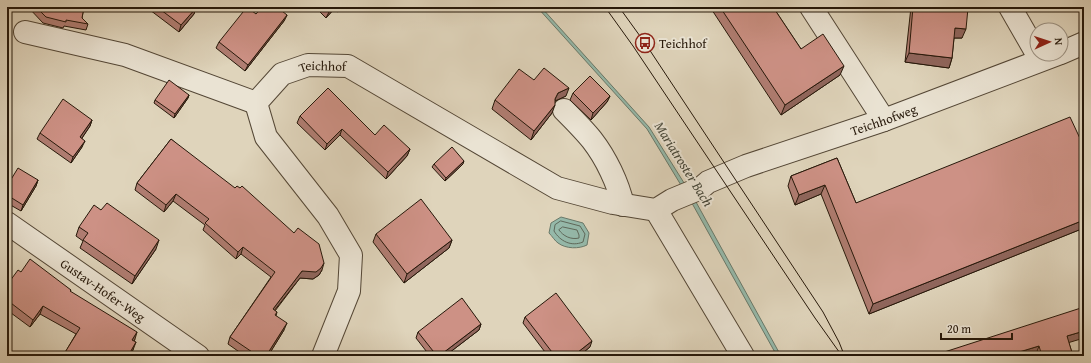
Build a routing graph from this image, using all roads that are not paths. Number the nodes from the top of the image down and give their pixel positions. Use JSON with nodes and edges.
{"nodes":[{"id":1,"x":811,"y":7,"type":"edge"},
{"id":2,"x":1010,"y":7,"type":"edge"},
{"id":3,"x":25,"y":32,"type":"dead end"},
{"id":4,"x":1029,"y":32,"type":"edge"},
{"id":5,"x":1084,"y":43,"type":"edge"},
{"id":6,"x":1069,"y":48,"type":"edge"},
{"id":7,"x":1029,"y":62,"type":"edge"},
{"id":8,"x":256,"y":103,"type":"junction"},
{"id":9,"x":564,"y":110,"type":"dead end"},
{"id":10,"x":884,"y":120,"type":"junction"},
{"id":11,"x":623,"y":205,"type":"junction"},
{"id":12,"x":664,"y":205,"type":"junction"},
{"id":13,"x":7,"y":223,"type":"edge"},
{"id":14,"x":198,"y":356,"type":"edge"},
{"id":15,"x":323,"y":356,"type":"edge"},
{"id":16,"x":743,"y":356,"type":"edge"}],
"edges":[{"from":1,"to":10,"type":"street"},
{"from":2,"to":4,"type":"street"},
{"from":3,"to":8,"type":"street"},
{"from":5,"to":6,"type":"street","name":"Teichhofweg"},
{"from":7,"to":10,"type":"street","name":"Teichhofweg"},
{"from":8,"to":11,"type":"street","name":"Teichhof"},
{"from":8,"to":15,"type":"street"},
{"from":9,"to":11,"type":"street"},
{"from":10,"to":12,"type":"street","name":"Teichhofweg"},
{"from":11,"to":12,"type":"street","name":"Teichhof"},
{"from":12,"to":16,"type":"street"},
{"from":13,"to":14,"type":"street","name":"Gustav-Hofer-Weg"}]}
